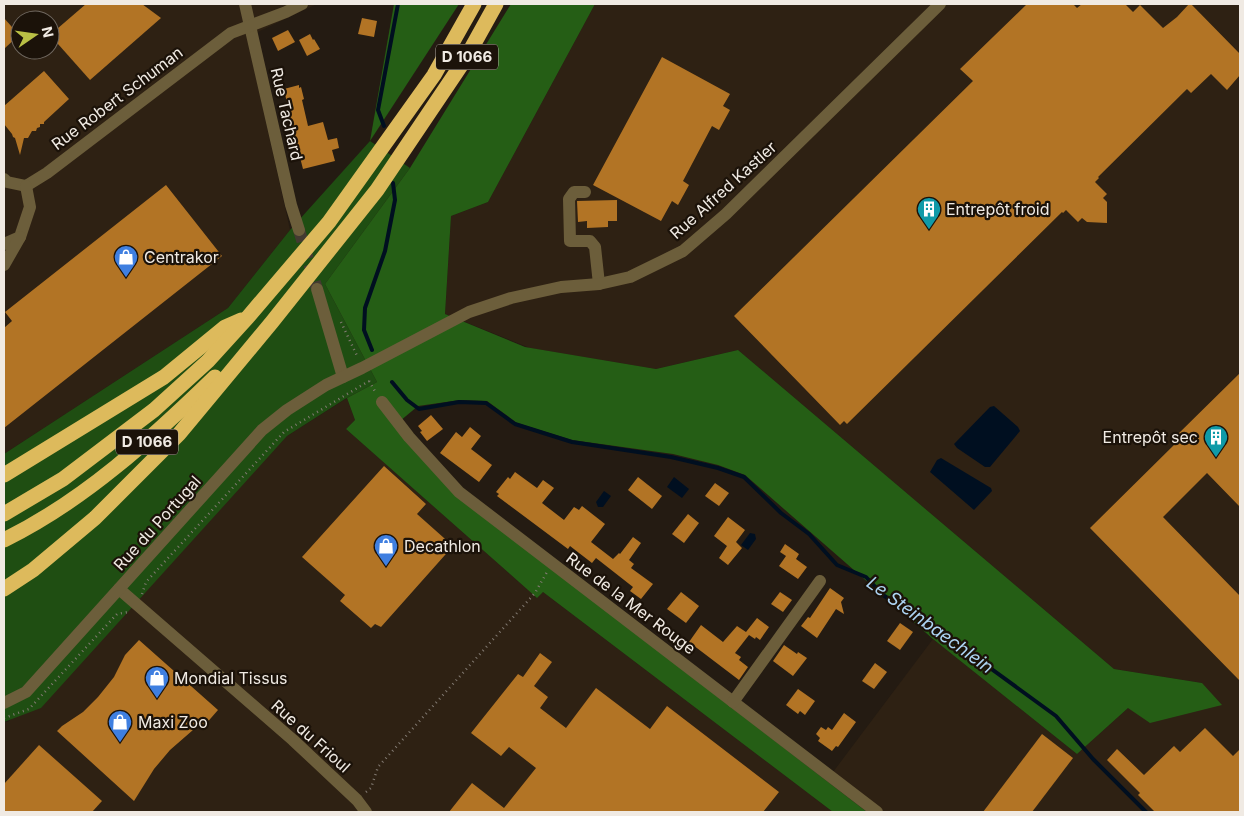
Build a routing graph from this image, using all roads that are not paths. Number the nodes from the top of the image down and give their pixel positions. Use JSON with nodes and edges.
{"nodes":[{"id":1,"x":245,"y":4,"type":"edge"},
{"id":2,"x":302,"y":4,"type":"edge"},
{"id":3,"x":474,"y":4,"type":"edge"},
{"id":4,"x":496,"y":4,"type":"edge"},
{"id":5,"x":940,"y":4,"type":"edge"},
{"id":6,"x":250,"y":25,"type":"junction"},
{"id":7,"x":4,"y":179,"type":"edge"},
{"id":8,"x":26,"y":186,"type":"junction"},
{"id":9,"x":585,"y":192,"type":"dead end"},
{"id":10,"x":299,"y":230,"type":"tunnel mouth"},
{"id":11,"x":20,"y":238,"type":"junction"},
{"id":12,"x":4,"y":244,"type":"edge"},
{"id":13,"x":4,"y":265,"type":"edge"},
{"id":14,"x":599,"y":284,"type":"junction"},
{"id":15,"x":317,"y":289,"type":"tunnel mouth"},
{"id":16,"x":248,"y":317,"type":"junction"},
{"id":17,"x":272,"y":322,"type":"junction"},
{"id":18,"x":344,"y":377,"type":"junction"},
{"id":19,"x":382,"y":402,"type":"dead end"},
{"id":20,"x":4,"y":475,"type":"edge"},
{"id":21,"x":4,"y":514,"type":"edge"},
{"id":22,"x":4,"y":540,"type":"edge"},
{"id":23,"x":820,"y":581,"type":"dead end"},
{"id":24,"x":4,"y":589,"type":"edge"},
{"id":25,"x":119,"y":589,"type":"junction"},
{"id":26,"x":733,"y":702,"type":"junction"},
{"id":27,"x":4,"y":703,"type":"edge"},
{"id":28,"x":366,"y":812,"type":"edge"},
{"id":29,"x":877,"y":812,"type":"edge"}],
"edges":[{"from":1,"to":6,"type":"street","name":"Rue Tachard"},
{"from":2,"to":6,"type":"street","name":"Rue Robert Schuman"},
{"from":3,"to":16,"type":"highway","number":"D 1066"},
{"from":4,"to":17,"type":"highway","number":"D 1066"},
{"from":5,"to":14,"type":"street","name":"Rue Alfred Kastler"},
{"from":6,"to":8,"type":"street","name":"Rue Robert Schuman"},
{"from":6,"to":10,"type":"street","name":"Rue Tachard"},
{"from":7,"to":8,"type":"street"},
{"from":8,"to":11,"type":"street"},
{"from":9,"to":14,"type":"street"},
{"from":11,"to":12,"type":"street"},
{"from":11,"to":13,"type":"street"},
{"from":14,"to":18,"type":"street","name":"Rue Alfred Kastler"},
{"from":15,"to":18,"type":"street"},
{"from":16,"to":20,"type":"highway"},
{"from":16,"to":21,"type":"highway","number":"D 1066"},
{"from":17,"to":22,"type":"highway","number":"D 1066"},
{"from":17,"to":24,"type":"highway"},
{"from":18,"to":25,"type":"street","name":"Rue du Portugal"},
{"from":19,"to":26,"type":"street","name":"Rue de la Mer Rouge"},
{"from":23,"to":26,"type":"street"},
{"from":25,"to":27,"type":"street","name":"Rue du Portugal"},
{"from":25,"to":28,"type":"street","name":"Rue du Frioul"},
{"from":26,"to":29,"type":"street","name":"Rue de la Mer Rouge"}]}
